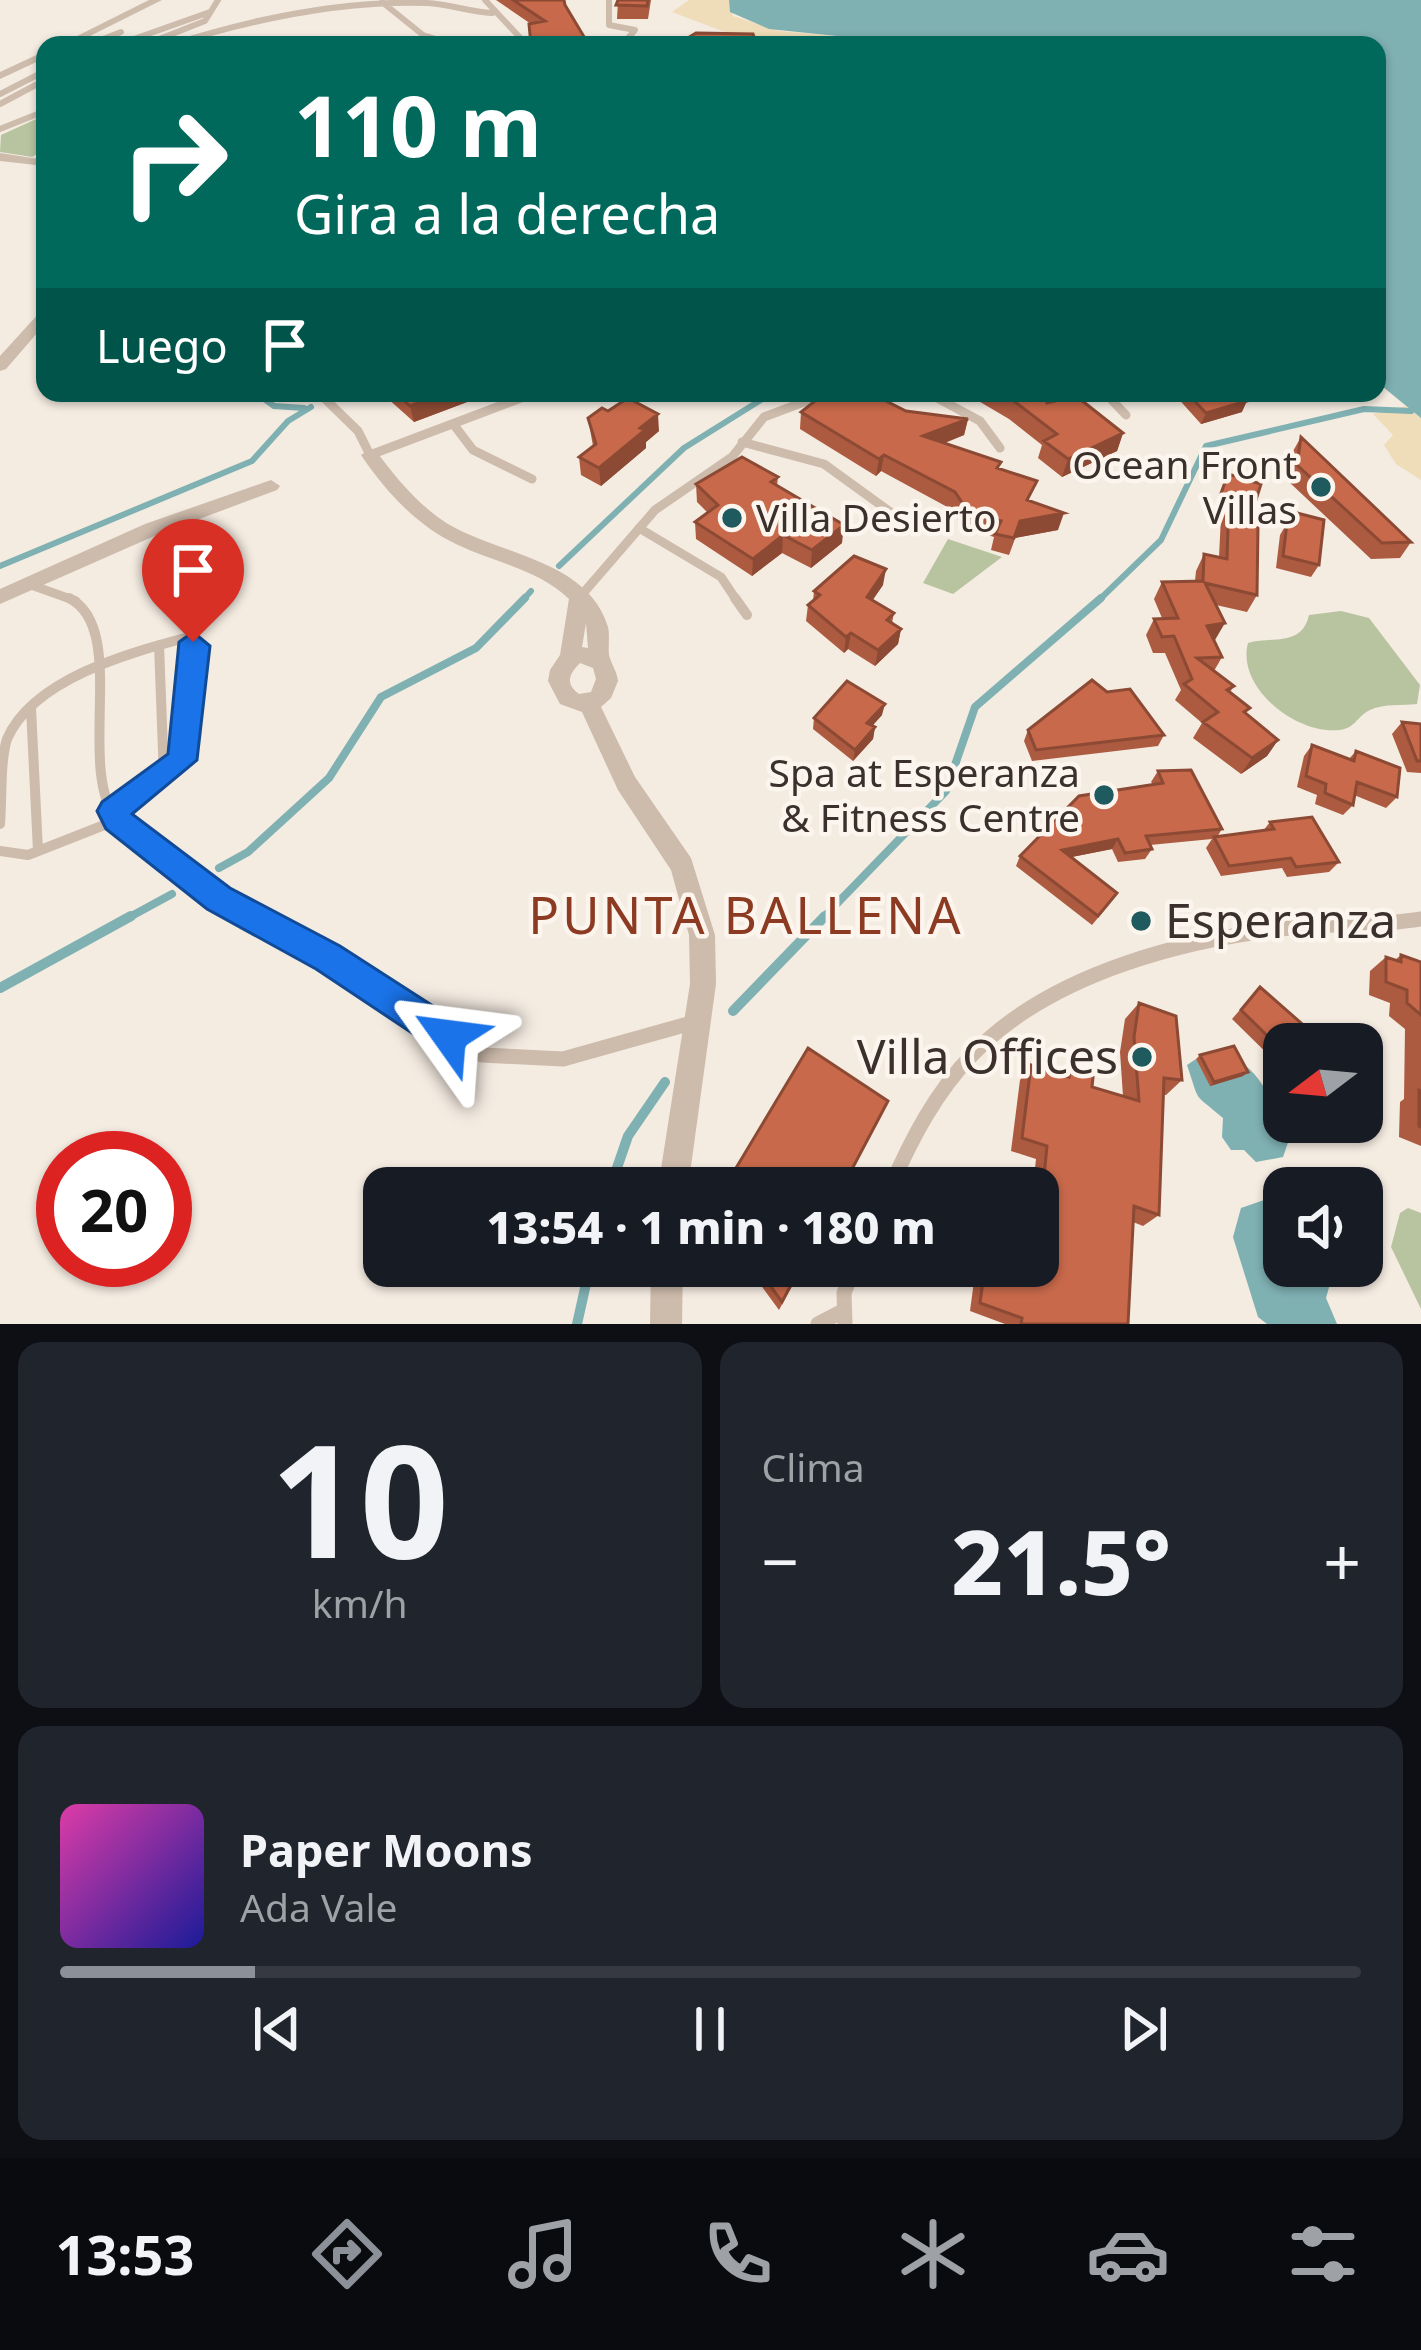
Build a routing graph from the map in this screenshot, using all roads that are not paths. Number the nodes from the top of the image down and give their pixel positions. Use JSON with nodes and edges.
{"nodes":[{"id":1,"x":157,"y":0,"type":"edge"},
{"id":2,"x":218,"y":0,"type":"edge"},
{"id":3,"x":275,"y":0,"type":"edge"},
{"id":4,"x":485,"y":0,"type":"edge"},
{"id":5,"x":609,"y":0,"type":"edge"},
{"id":6,"x":382,"y":2,"type":"edge"},
{"id":7,"x":210,"y":12,"type":"junction"},
{"id":8,"x":493,"y":13,"type":"junction"},
{"id":9,"x":272,"y":19,"type":"junction"},
{"id":10,"x":121,"y":32,"type":"dead end"},
{"id":11,"x":83,"y":36,"type":"edge"},
{"id":12,"x":111,"y":36,"type":"edge"},
{"id":13,"x":142,"y":36,"type":"edge"},
{"id":14,"x":168,"y":36,"type":"edge"},
{"id":15,"x":205,"y":36,"type":"edge"},
{"id":16,"x":426,"y":36,"type":"edge"},
{"id":17,"x":517,"y":36,"type":"edge"},
{"id":18,"x":630,"y":36,"type":"edge"},
{"id":19,"x":36,"y":58,"type":"edge"},
{"id":20,"x":36,"y":75,"type":"edge"},
{"id":21,"x":0,"y":76,"type":"edge"},
{"id":22,"x":36,"y":79,"type":"edge"},
{"id":23,"x":0,"y":94,"type":"edge"},
{"id":24,"x":0,"y":104,"type":"edge"},
{"id":25,"x":36,"y":115,"type":"edge"},
{"id":26,"x":0,"y":129,"type":"edge"},
{"id":27,"x":0,"y":161,"type":"edge"},
{"id":28,"x":36,"y":168,"type":"edge"},
{"id":29,"x":36,"y":325,"type":"edge"},
{"id":30,"x":0,"y":366,"type":"edge"},
{"id":31,"x":329,"y":402,"type":"edge"},
{"id":32,"x":512,"y":402,"type":"edge"},
{"id":33,"x":805,"y":402,"type":"edge"},
{"id":34,"x":945,"y":402,"type":"edge"},
{"id":35,"x":1114,"y":402,"type":"edge"},
{"id":36,"x":1126,"y":415,"type":"dead end"},
{"id":37,"x":454,"y":425,"type":"junction"},
{"id":38,"x":742,"y":442,"type":"junction"},
{"id":39,"x":1000,"y":448,"type":"dead end"},
{"id":40,"x":370,"y":454,"type":"junction"},
{"id":41,"x":532,"y":479,"type":"dead end"},
{"id":42,"x":271,"y":486,"type":"dead end"},
{"id":43,"x":900,"y":519,"type":"dead end"},
{"id":44,"x":639,"y":528,"type":"junction"},
{"id":45,"x":34,"y":586,"type":"junction"},
{"id":46,"x":0,"y":597,"type":"edge"},
{"id":47,"x":579,"y":598,"type":"junction"},
{"id":48,"x":746,"y":615,"type":"dead end"},
{"id":49,"x":159,"y":645,"type":"junction"},
{"id":50,"x":598,"y":660,"type":"junction"},
{"id":51,"x":100,"y":661,"type":"junction"},
{"id":52,"x":570,"y":661,"type":"junction"},
{"id":53,"x":587,"y":699,"type":"junction"},
{"id":54,"x":32,"y":708,"type":"junction"},
{"id":55,"x":164,"y":777,"type":"junction"},
{"id":56,"x":115,"y":816,"type":"junction"},
{"id":57,"x":0,"y":824,"type":"edge"},
{"id":58,"x":0,"y":851,"type":"edge"},
{"id":59,"x":38,"y":851,"type":"junction"},
{"id":60,"x":1421,"y":920,"type":"edge"},
{"id":61,"x":698,"y":1021,"type":"junction"},
{"id":62,"x":677,"y":1167,"type":"edge"},
{"id":63,"x":900,"y":1167,"type":"edge"},
{"id":64,"x":667,"y":1287,"type":"edge"},
{"id":65,"x":845,"y":1287,"type":"edge"},
{"id":66,"x":844,"y":1318,"type":"edge"},
{"id":67,"x":666,"y":1324,"type":"edge"},
{"id":68,"x":818,"y":1324,"type":"edge"}],
"edges":[{"from":1,"to":11,"type":"street"},
{"from":2,"to":7,"type":"lane"},
{"from":3,"to":9,"type":"lane"},
{"from":4,"to":8,"type":"lane"},
{"from":5,"to":18,"type":"lane"},
{"from":6,"to":8,"type":"lane"},
{"from":6,"to":9,"type":"lane"},
{"from":6,"to":16,"type":"lane"},
{"from":7,"to":13,"type":"lane"},
{"from":7,"to":14,"type":"lane"},
{"from":8,"to":17,"type":"lane"},
{"from":9,"to":15,"type":"lane"},
{"from":10,"to":12,"type":"lane"},
{"from":19,"to":21,"type":"street"},
{"from":20,"to":23,"type":"lane"},
{"from":22,"to":24,"type":"lane"},
{"from":25,"to":26,"type":"lane"},
{"from":27,"to":28,"type":"street"},
{"from":29,"to":30,"type":"street"},
{"from":31,"to":40,"type":"lane"},
{"from":32,"to":37,"type":"lane"},
{"from":33,"to":38,"type":"lane"},
{"from":34,"to":39,"type":"lane"},
{"from":35,"to":36,"type":"lane"},
{"from":37,"to":40,"type":"lane"},
{"from":37,"to":41,"type":"lane"},
{"from":38,"to":43,"type":"lane"},
{"from":38,"to":44,"type":"lane"},
{"from":40,"to":47,"type":"street"},
{"from":42,"to":45,"type":"street"},
{"from":44,"to":47,"type":"lane"},
{"from":44,"to":48,"type":"lane"},
{"from":45,"to":46,"type":"street"},
{"from":45,"to":51,"type":"lane"},
{"from":47,"to":50,"type":"street"},
{"from":47,"to":52,"type":"street"},
{"from":49,"to":51,"type":"lane"},
{"from":49,"to":55,"type":"lane"},
{"from":49,"to":55,"type":"lane"},
{"from":50,"to":52,"type":"street"},
{"from":50,"to":53,"type":"street"},
{"from":51,"to":54,"type":"lane"},
{"from":51,"to":56,"type":"lane"},
{"from":52,"to":53,"type":"street"},
{"from":53,"to":61,"type":"street"},
{"from":54,"to":57,"type":"lane"},
{"from":54,"to":59,"type":"lane"},
{"from":55,"to":56,"type":"lane"},
{"from":56,"to":59,"type":"lane"},
{"from":56,"to":61,"type":"lane"},
{"from":58,"to":59,"type":"lane"},
{"from":60,"to":63,"type":"lane"},
{"from":61,"to":62,"type":"street"},
{"from":64,"to":67,"type":"street"},
{"from":65,"to":66,"type":"lane"},
{"from":66,"to":68,"type":"lane"}]}
